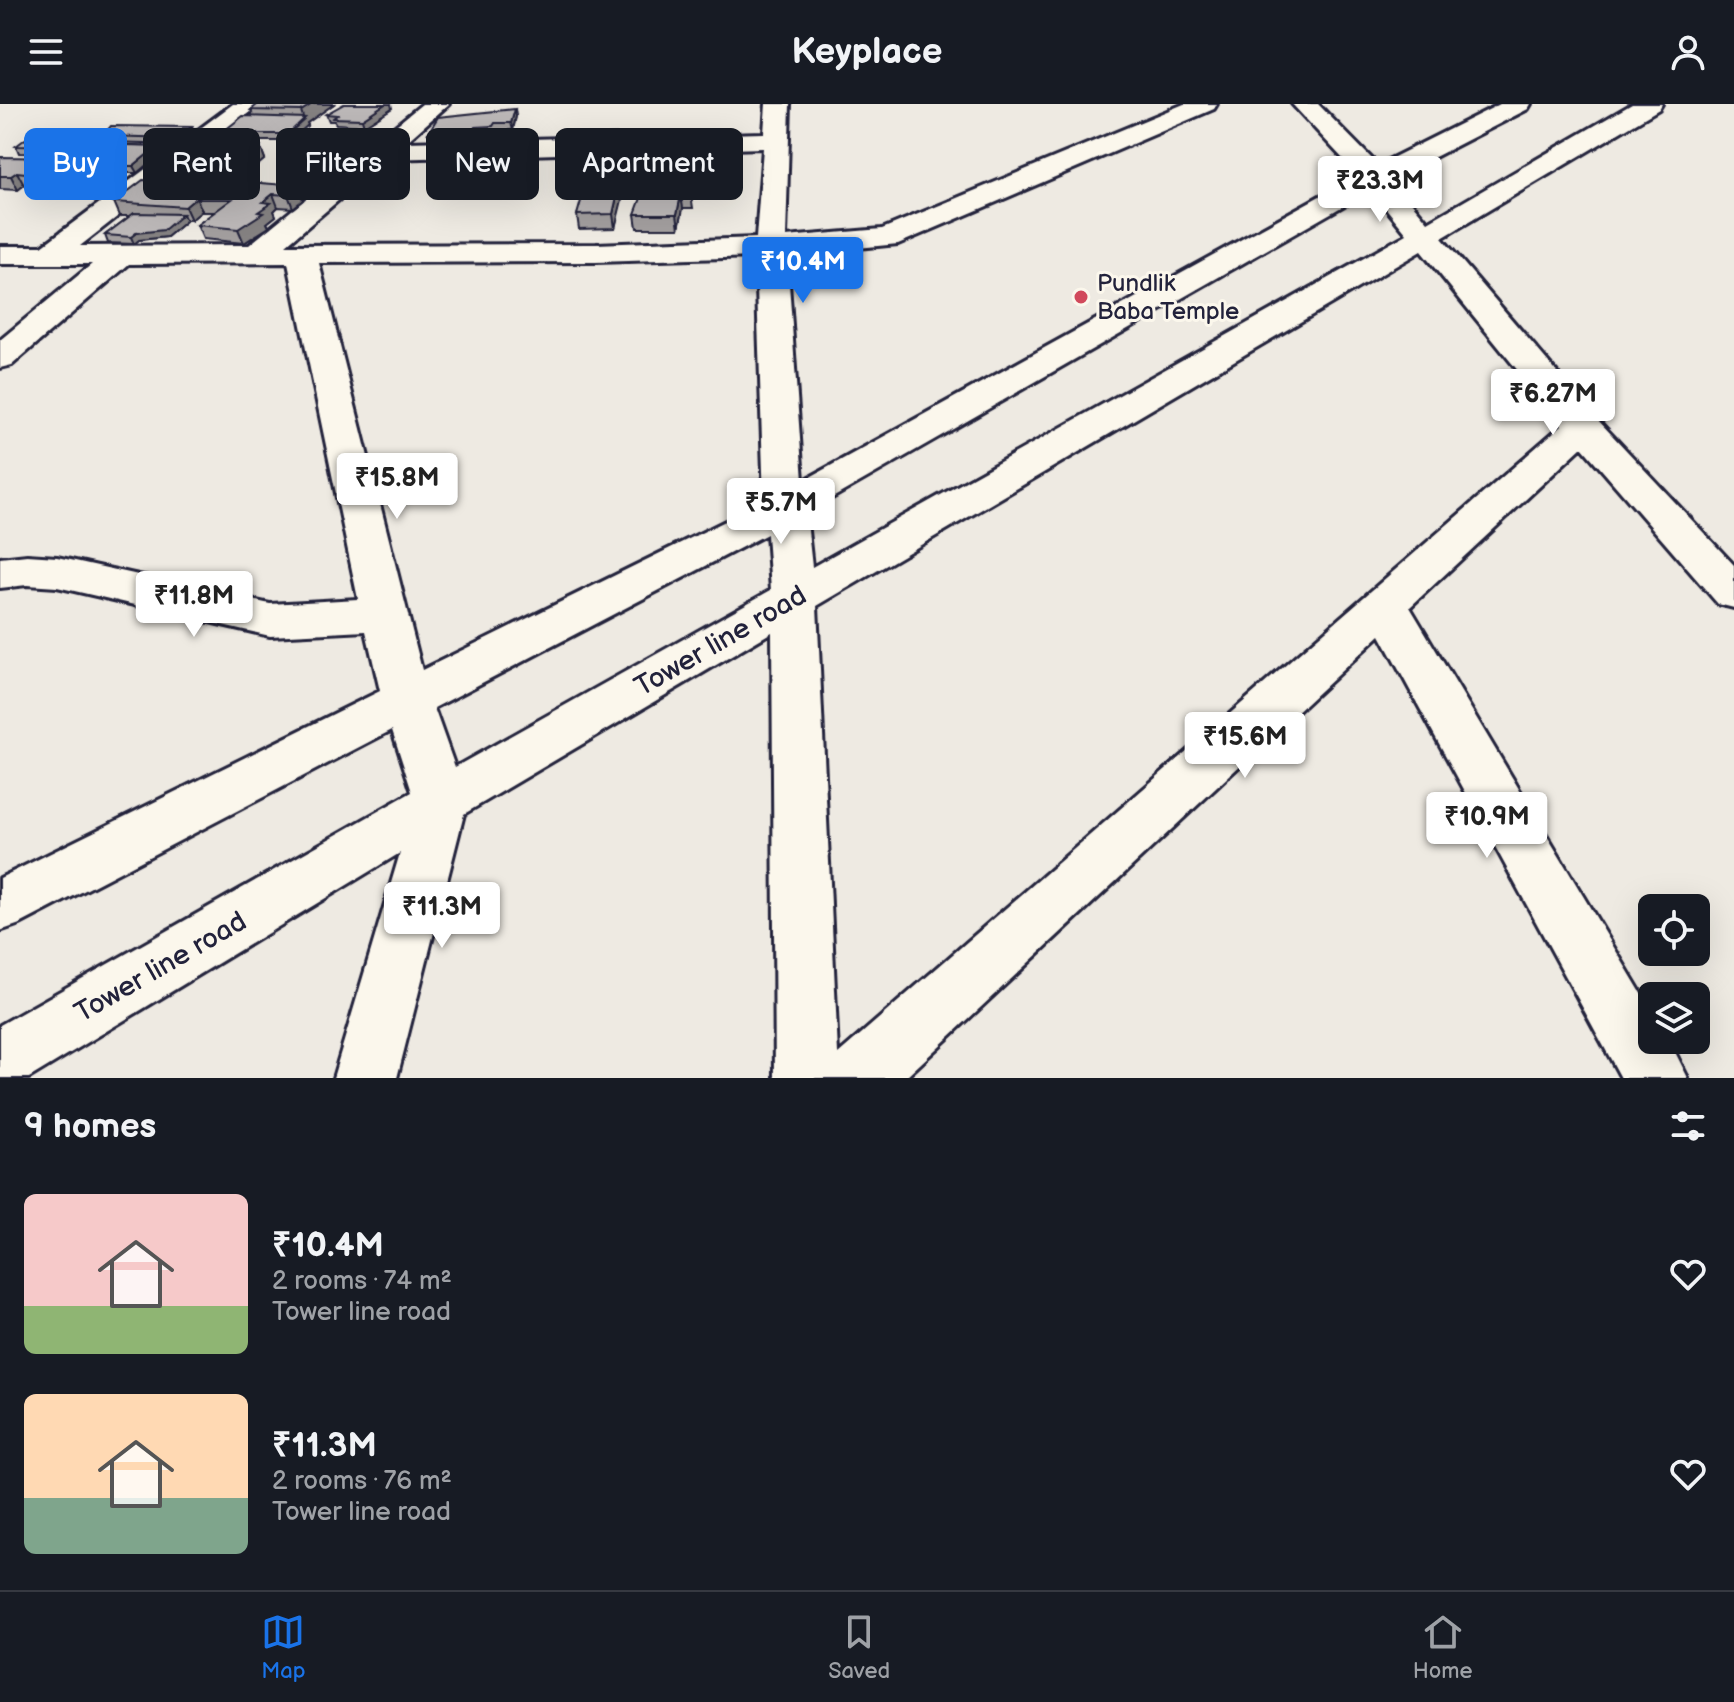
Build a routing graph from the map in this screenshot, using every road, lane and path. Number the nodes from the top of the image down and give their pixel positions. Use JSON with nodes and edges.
{"nodes":[{"id":1,"x":249,"y":104,"type":"edge"},
{"id":2,"x":437,"y":104,"type":"edge"},
{"id":3,"x":778,"y":104,"type":"edge"},
{"id":4,"x":1205,"y":104,"type":"edge"},
{"id":5,"x":1304,"y":104,"type":"edge"},
{"id":6,"x":1519,"y":104,"type":"edge"},
{"id":7,"x":1650,"y":104,"type":"edge"},
{"id":8,"x":409,"y":128,"type":"edge"},
{"id":9,"x":778,"y":140,"type":"junction"},
{"id":10,"x":410,"y":150,"type":"edge"},
{"id":11,"x":1375,"y":177,"type":"junction"},
{"id":12,"x":322,"y":200,"type":"edge"},
{"id":13,"x":1425,"y":236,"type":"junction"},
{"id":14,"x":771,"y":247,"type":"junction"},
{"id":15,"x":0,"y":255,"type":"edge"},
{"id":16,"x":49,"y":255,"type":"junction"},
{"id":17,"x":120,"y":256,"type":"junction"},
{"id":18,"x":254,"y":256,"type":"junction"},
{"id":19,"x":302,"y":256,"type":"junction"},
{"id":20,"x":0,"y":358,"type":"edge"},
{"id":21,"x":1583,"y":426,"type":"junction"},
{"id":22,"x":785,"y":508,"type":"junction"},
{"id":23,"x":1734,"y":539,"type":"edge"},
{"id":24,"x":1687,"y":540,"type":"junction"},
{"id":25,"x":0,"y":573,"type":"edge"},
{"id":26,"x":1734,"y":593,"type":"edge"},
{"id":27,"x":794,"y":597,"type":"junction"},
{"id":28,"x":1386,"y":604,"type":"junction"},
{"id":29,"x":384,"y":614,"type":"junction"},
{"id":30,"x":406,"y":698,"type":"junction"},
{"id":31,"x":441,"y":801,"type":"junction"},
{"id":32,"x":0,"y":906,"type":"edge"},
{"id":33,"x":0,"y":1060,"type":"edge"},
{"id":34,"x":365,"y":1078,"type":"edge"},
{"id":35,"x":807,"y":1078,"type":"edge"},
{"id":36,"x":858,"y":1078,"type":"edge"},
{"id":37,"x":1656,"y":1078,"type":"edge"}],
"edges":[{"from":1,"to":16,"type":"street"},
{"from":2,"to":8,"type":"street"},
{"from":3,"to":9,"type":"street"},
{"from":4,"to":14,"type":"street"},
{"from":5,"to":11,"type":"street"},
{"from":6,"to":11,"type":"street"},
{"from":7,"to":13,"type":"street","name":"Tower line road"},
{"from":9,"to":10,"type":"street"},
{"from":9,"to":14,"type":"street"},
{"from":11,"to":13,"type":"street"},
{"from":11,"to":22,"type":"street"},
{"from":12,"to":18,"type":"street"},
{"from":13,"to":21,"type":"street"},
{"from":13,"to":27,"type":"street","name":"Tower line road"},
{"from":14,"to":19,"type":"street"},
{"from":14,"to":22,"type":"street"},
{"from":15,"to":16,"type":"street"},
{"from":16,"to":17,"type":"street"},
{"from":17,"to":18,"type":"street"},
{"from":17,"to":20,"type":"street"},
{"from":18,"to":19,"type":"street"},
{"from":19,"to":29,"type":"street"},
{"from":21,"to":24,"type":"street"},
{"from":21,"to":28,"type":"street"},
{"from":22,"to":27,"type":"street"},
{"from":22,"to":30,"type":"street"},
{"from":23,"to":24,"type":"street"},
{"from":24,"to":26,"type":"street"},
{"from":25,"to":29,"type":"street"},
{"from":27,"to":31,"type":"street","name":"Tower line road"},
{"from":27,"to":35,"type":"street"},
{"from":28,"to":36,"type":"street"},
{"from":28,"to":37,"type":"street"},
{"from":29,"to":30,"type":"street"},
{"from":30,"to":31,"type":"street"},
{"from":30,"to":32,"type":"street"},
{"from":31,"to":33,"type":"street","name":"Tower line road"},
{"from":31,"to":34,"type":"street"}]}
